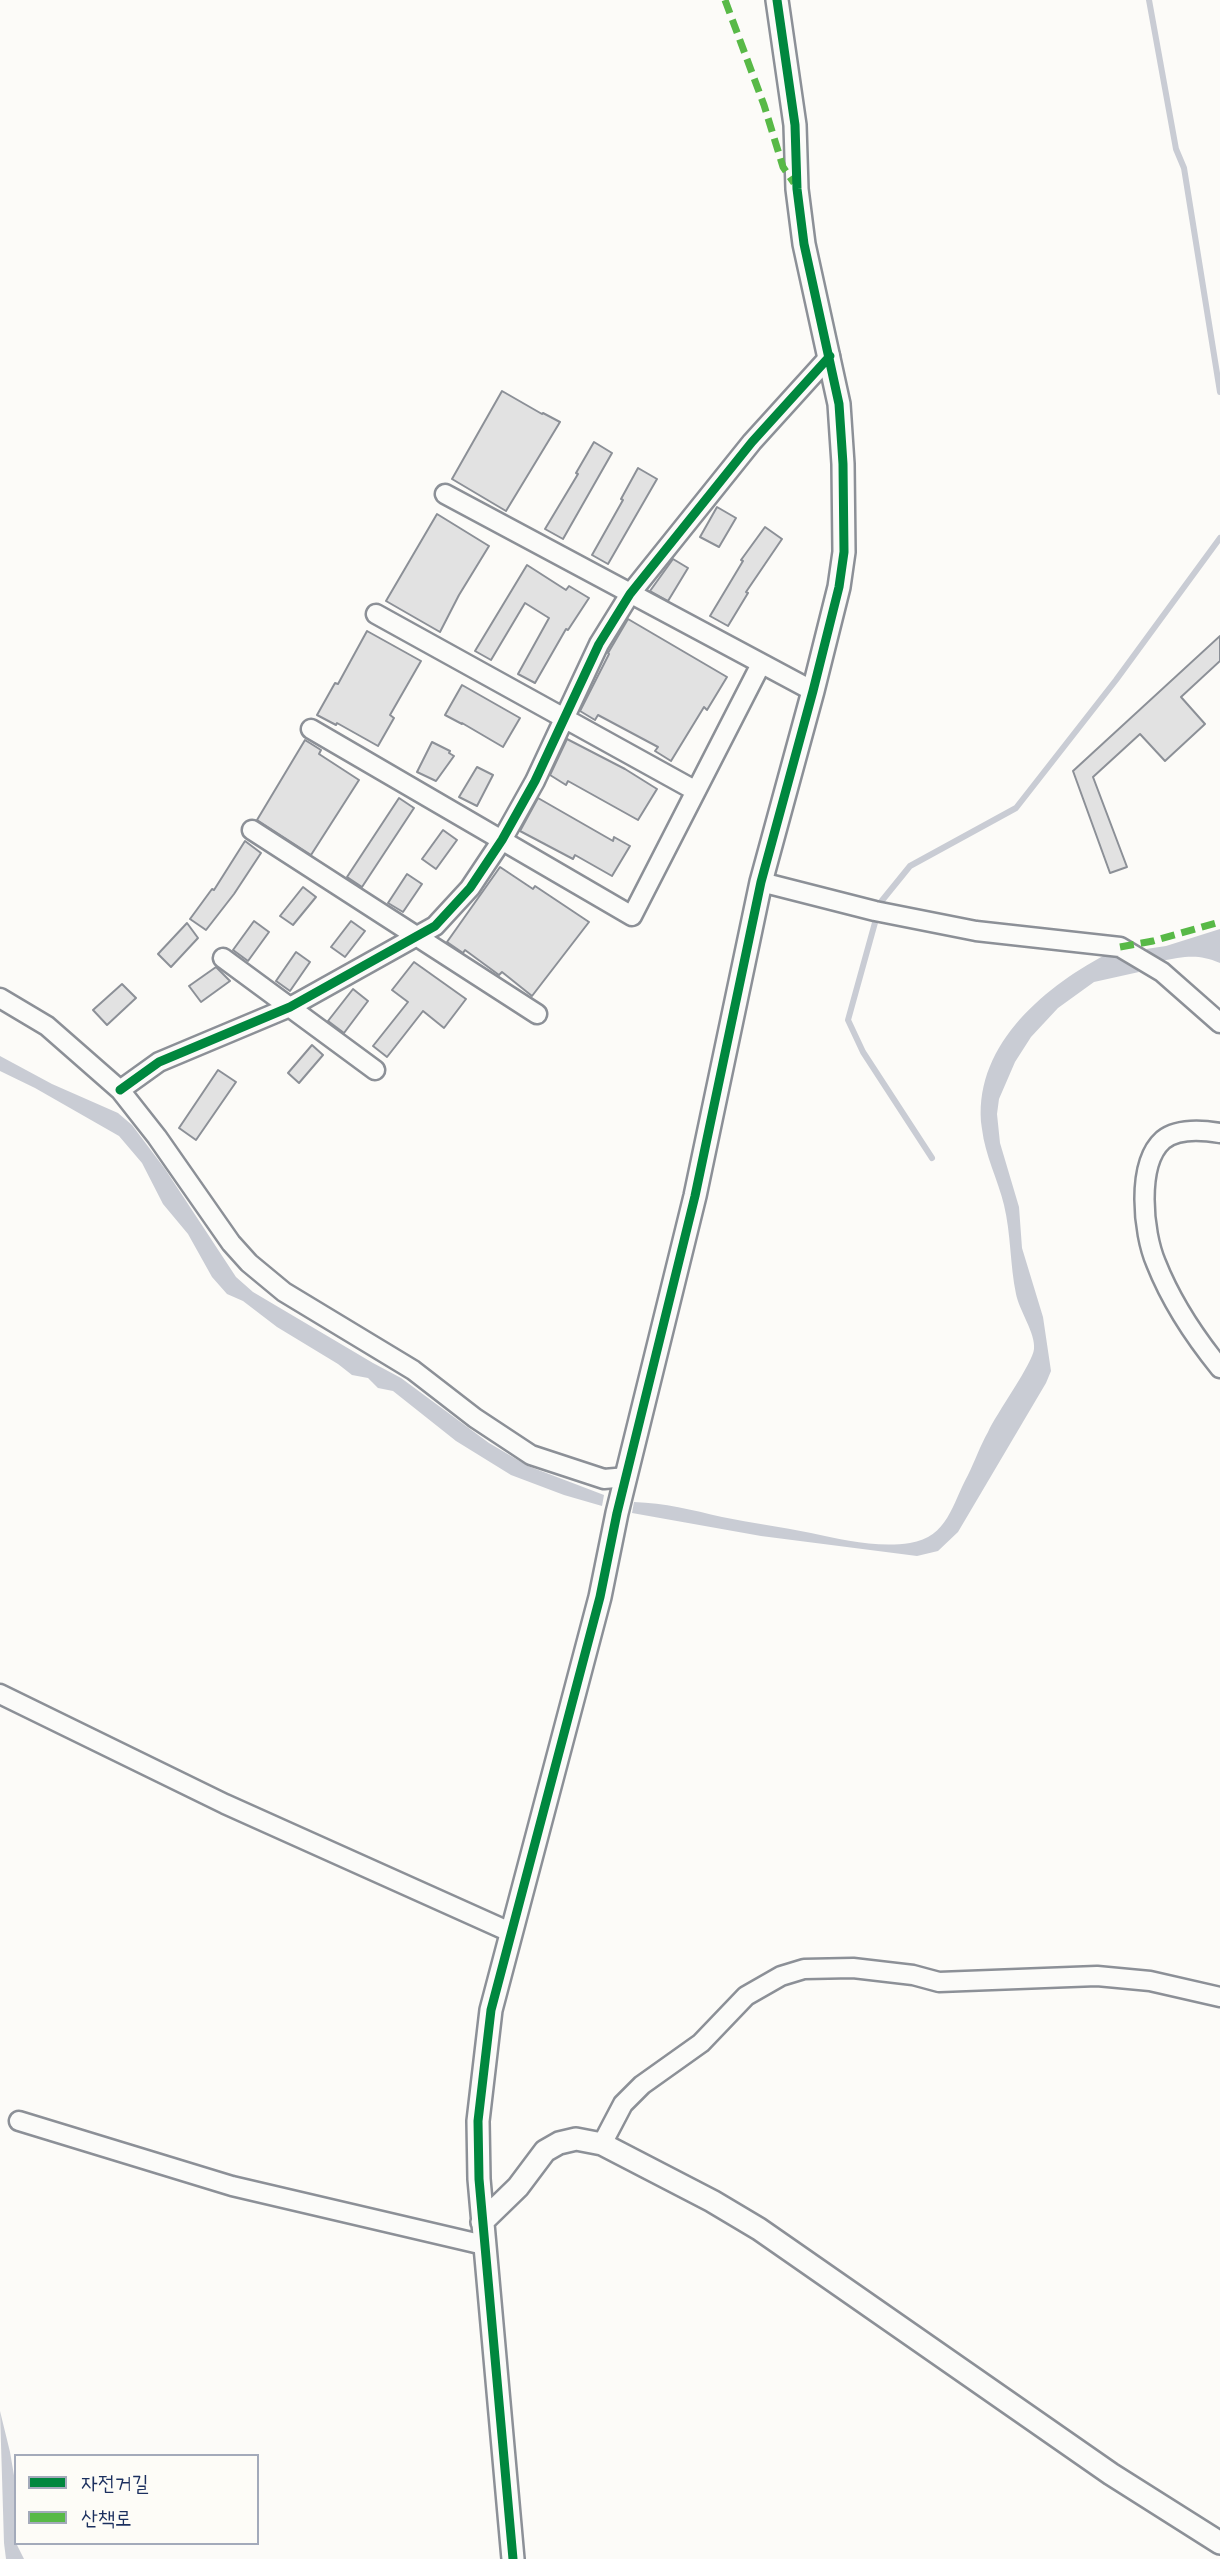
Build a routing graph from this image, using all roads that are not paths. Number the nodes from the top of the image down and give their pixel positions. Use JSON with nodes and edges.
{"nodes":[{"id":1,"x":777,"y":0,"type":"edge"},
{"id":2,"x":830,"y":356,"type":"junction"},
{"id":3,"x":445,"y":494,"type":"dead end"},
{"id":4,"x":631,"y":594,"type":"junction"},
{"id":5,"x":376,"y":614,"type":"dead end"},
{"id":6,"x":761,"y":664,"type":"junction"},
{"id":7,"x":813,"y":691,"type":"junction"},
{"id":8,"x":564,"y":719,"type":"junction"},
{"id":9,"x":311,"y":729,"type":"dead end"},
{"id":10,"x":696,"y":791,"type":"junction"},
{"id":11,"x":252,"y":830,"type":"dead end"},
{"id":12,"x":502,"y":840,"type":"junction"},
{"id":13,"x":761,"y":882,"type":"junction"},
{"id":14,"x":418,"y":937,"type":"junction"},
{"id":15,"x":223,"y":958,"type":"dead end"},
{"id":16,"x":0,"y":998,"type":"edge"},
{"id":17,"x":290,"y":1007,"type":"junction"},
{"id":18,"x":537,"y":1014,"type":"dead end"},
{"id":19,"x":1220,"y":1023,"type":"edge"},
{"id":20,"x":375,"y":1070,"type":"dead end"},
{"id":21,"x":120,"y":1090,"type":"junction"},
{"id":22,"x":1220,"y":1133,"type":"edge"},
{"id":23,"x":1220,"y":1368,"type":"edge"},
{"id":24,"x":625,"y":1483,"type":"junction"},
{"id":25,"x":0,"y":1694,"type":"edge"},
{"id":26,"x":510,"y":1932,"type":"junction"},
{"id":27,"x":1220,"y":1997,"type":"edge"},
{"id":28,"x":19,"y":2121,"type":"dead end"},
{"id":29,"x":602,"y":2144,"type":"junction"},
{"id":30,"x":482,"y":2222,"type":"junction"},
{"id":31,"x":484,"y":2245,"type":"junction"},
{"id":32,"x":1220,"y":2543,"type":"edge"},
{"id":33,"x":513,"y":2559,"type":"edge"}],
"edges":[{"from":1,"to":2,"type":"street"},
{"from":2,"to":4,"type":"street"},
{"from":2,"to":7,"type":"street"},
{"from":3,"to":4,"type":"street"},
{"from":4,"to":6,"type":"street"},
{"from":4,"to":8,"type":"street"},
{"from":5,"to":8,"type":"street"},
{"from":6,"to":7,"type":"street"},
{"from":6,"to":10,"type":"street"},
{"from":7,"to":13,"type":"street"},
{"from":8,"to":10,"type":"street"},
{"from":8,"to":12,"type":"street"},
{"from":9,"to":12,"type":"street"},
{"from":10,"to":12,"type":"street"},
{"from":11,"to":14,"type":"street"},
{"from":12,"to":14,"type":"street"},
{"from":13,"to":19,"type":"street"},
{"from":13,"to":24,"type":"street"},
{"from":14,"to":17,"type":"street"},
{"from":14,"to":18,"type":"street"},
{"from":15,"to":17,"type":"street"},
{"from":16,"to":21,"type":"street"},
{"from":17,"to":20,"type":"street"},
{"from":17,"to":21,"type":"street"},
{"from":21,"to":24,"type":"street"},
{"from":22,"to":23,"type":"street"},
{"from":24,"to":26,"type":"street"},
{"from":25,"to":26,"type":"street"},
{"from":26,"to":30,"type":"street"},
{"from":27,"to":29,"type":"street"},
{"from":28,"to":31,"type":"street"},
{"from":29,"to":30,"type":"street"},
{"from":29,"to":32,"type":"street"},
{"from":30,"to":31,"type":"street"},
{"from":31,"to":33,"type":"street"}]}
